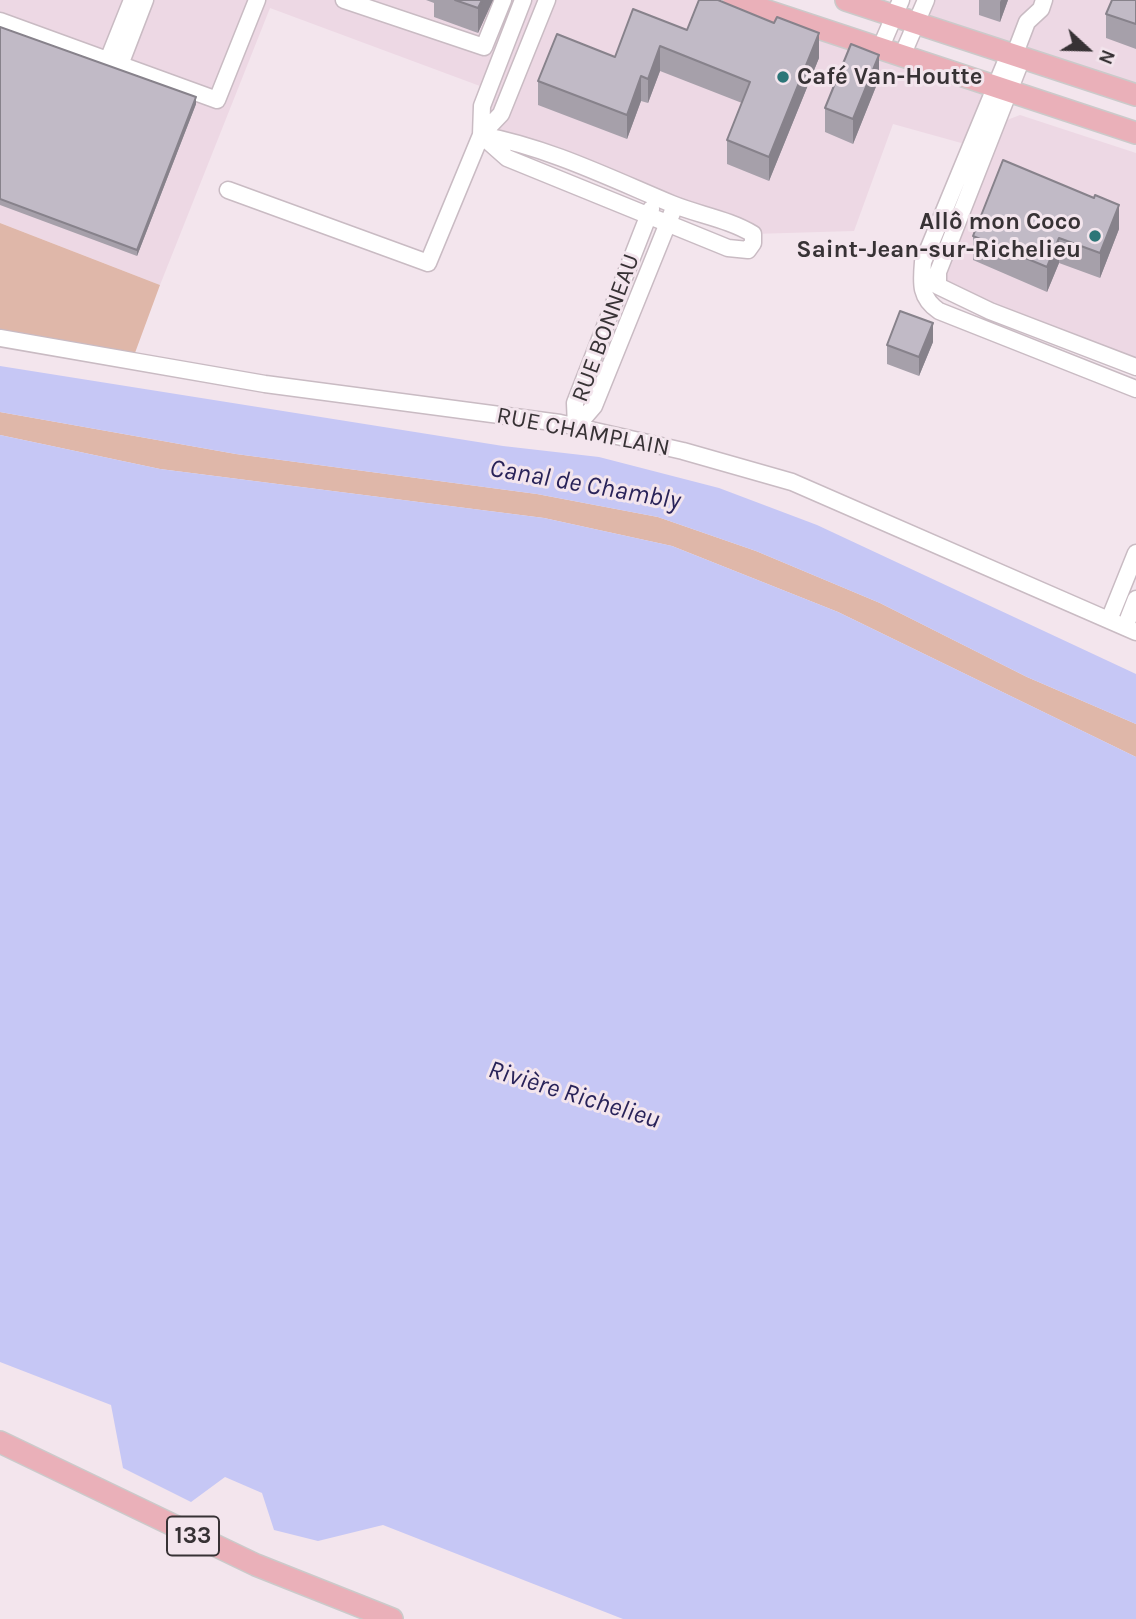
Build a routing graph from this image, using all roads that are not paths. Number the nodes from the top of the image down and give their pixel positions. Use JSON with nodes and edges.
{"nodes":[{"id":1,"x":132,"y":0,"type":"edge"},
{"id":2,"x":145,"y":0,"type":"edge"},
{"id":3,"x":255,"y":0,"type":"edge"},
{"id":4,"x":344,"y":0,"type":"edge"},
{"id":5,"x":503,"y":0,"type":"edge"},
{"id":6,"x":523,"y":0,"type":"edge"},
{"id":7,"x":547,"y":0,"type":"edge"},
{"id":8,"x":734,"y":0,"type":"edge"},
{"id":9,"x":846,"y":0,"type":"edge"},
{"id":10,"x":926,"y":0,"type":"edge"},
{"id":11,"x":1044,"y":0,"type":"edge"},
{"id":12,"x":898,"y":8,"type":"edge"},
{"id":13,"x":0,"y":21,"type":"edge"},
{"id":14,"x":917,"y":23,"type":"junction"},
{"id":15,"x":484,"y":47,"type":"junction"},
{"id":16,"x":504,"y":49,"type":"junction"},
{"id":17,"x":880,"y":49,"type":"junction"},
{"id":18,"x":527,"y":50,"type":"junction"},
{"id":19,"x":902,"y":56,"type":"junction"},
{"id":20,"x":1015,"y":56,"type":"junction"},
{"id":21,"x":114,"y":63,"type":"junction"},
{"id":22,"x":1002,"y":90,"type":"junction"},
{"id":23,"x":1136,"y":95,"type":"edge"},
{"id":24,"x":1136,"y":133,"type":"edge"},
{"id":25,"x":481,"y":135,"type":"junction"},
{"id":26,"x":979,"y":148,"type":"junction"},
{"id":27,"x":581,"y":167,"type":"junction"},
{"id":28,"x":574,"y":186,"type":"junction"},
{"id":29,"x":228,"y":190,"type":"dead end"},
{"id":30,"x":656,"y":197,"type":"junction"},
{"id":31,"x":676,"y":205,"type":"junction"},
{"id":32,"x":648,"y":216,"type":"junction"},
{"id":33,"x":668,"y":222,"type":"junction"},
{"id":34,"x":938,"y":286,"type":"junction"},
{"id":35,"x":927,"y":303,"type":"junction"},
{"id":36,"x":990,"y":311,"type":"junction"},
{"id":37,"x":983,"y":327,"type":"junction"},
{"id":38,"x":0,"y":338,"type":"edge"},
{"id":39,"x":1094,"y":350,"type":"junction"},
{"id":40,"x":1136,"y":367,"type":"edge"},
{"id":41,"x":1086,"y":368,"type":"junction"},
{"id":42,"x":1136,"y":389,"type":"edge"},
{"id":43,"x":576,"y":427,"type":"junction"},
{"id":44,"x":1136,"y":553,"type":"edge"},
{"id":45,"x":1136,"y":599,"type":"edge"},
{"id":46,"x":1109,"y":620,"type":"junction"},
{"id":47,"x":1130,"y":630,"type":"edge"},
{"id":48,"x":0,"y":1443,"type":"edge"},
{"id":49,"x":391,"y":1619,"type":"edge"}],
"edges":[{"from":1,"to":21,"type":"street"},
{"from":2,"to":21,"type":"street"},
{"from":3,"to":21,"type":"street"},
{"from":4,"to":15,"type":"street"},
{"from":5,"to":15,"type":"street"},
{"from":6,"to":16,"type":"street"},
{"from":7,"to":18,"type":"street"},
{"from":8,"to":17,"type":"main road"},
{"from":9,"to":12,"type":"main road"},
{"from":10,"to":14,"type":"street"},
{"from":11,"to":20,"type":"street"},
{"from":12,"to":14,"type":"main road"},
{"from":12,"to":17,"type":"street"},
{"from":13,"to":21,"type":"street"},
{"from":14,"to":19,"type":"street"},
{"from":14,"to":20,"type":"main road"},
{"from":15,"to":16,"type":"street"},
{"from":16,"to":18,"type":"street"},
{"from":16,"to":25,"type":"street"},
{"from":17,"to":19,"type":"main road"},
{"from":18,"to":25,"type":"street"},
{"from":19,"to":22,"type":"main road"},
{"from":20,"to":22,"type":"street"},
{"from":20,"to":23,"type":"main road"},
{"from":22,"to":24,"type":"main road"},
{"from":22,"to":26,"type":"street"},
{"from":25,"to":27,"type":"street"},
{"from":25,"to":28,"type":"street"},
{"from":25,"to":29,"type":"street"},
{"from":26,"to":34,"type":"street"},
{"from":26,"to":35,"type":"street"},
{"from":27,"to":28,"type":"street"},
{"from":27,"to":30,"type":"street"},
{"from":28,"to":32,"type":"street"},
{"from":30,"to":31,"type":"street"},
{"from":30,"to":32,"type":"street","name":"RUE BONNEAU"},
{"from":31,"to":33,"type":"street","name":"RUE BONNEAU"},
{"from":31,"to":33,"type":"street"},
{"from":32,"to":33,"type":"street"},
{"from":32,"to":43,"type":"street","name":"RUE BONNEAU"},
{"from":33,"to":43,"type":"street","name":"RUE BONNEAU"},
{"from":34,"to":35,"type":"street"},
{"from":34,"to":36,"type":"street"},
{"from":35,"to":37,"type":"street"},
{"from":36,"to":37,"type":"street"},
{"from":36,"to":39,"type":"street"},
{"from":37,"to":41,"type":"street"},
{"from":38,"to":43,"type":"street","name":"RUE CHAMPLAIN"},
{"from":39,"to":40,"type":"street"},
{"from":39,"to":41,"type":"street"},
{"from":41,"to":42,"type":"street"},
{"from":43,"to":46,"type":"street","name":"RUE CHAMPLAIN"},
{"from":44,"to":46,"type":"street"},
{"from":45,"to":47,"type":"street"},
{"from":46,"to":47,"type":"street","name":"RUE CHAMPLAIN"},
{"from":48,"to":49,"type":"main road","number":"133"}]}
